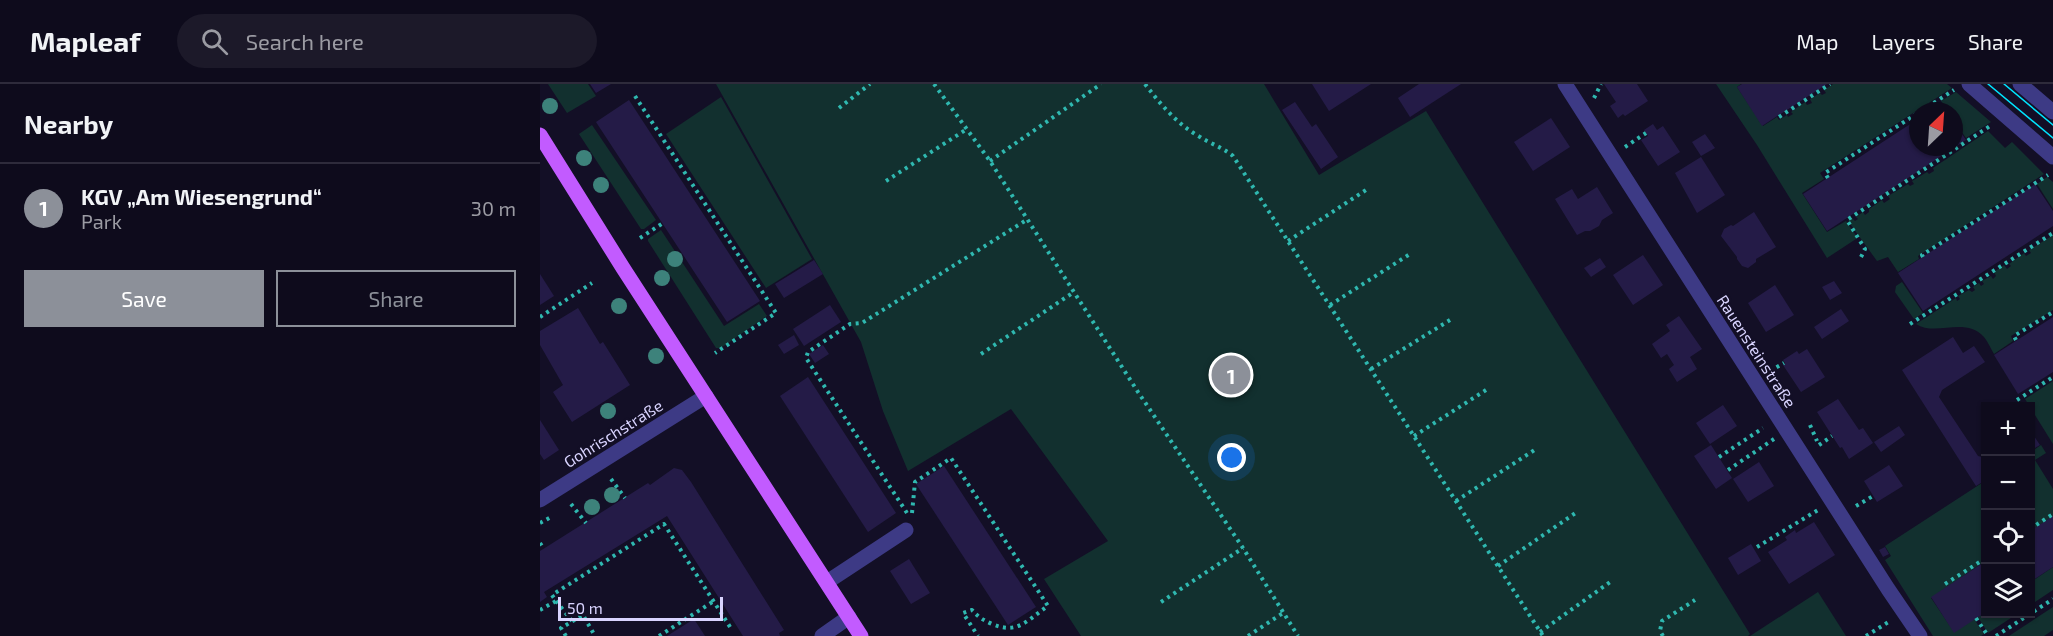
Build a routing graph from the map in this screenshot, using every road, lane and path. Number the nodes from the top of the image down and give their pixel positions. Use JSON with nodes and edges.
{"nodes":[{"id":1,"x":870,"y":84,"type":"edge"},
{"id":2,"x":934,"y":84,"type":"edge"},
{"id":3,"x":1101,"y":84,"type":"edge"},
{"id":4,"x":1145,"y":84,"type":"edge"},
{"id":5,"x":1564,"y":84,"type":"edge"},
{"id":6,"x":1601,"y":84,"type":"edge"},
{"id":7,"x":1830,"y":84,"type":"edge"},
{"id":8,"x":2020,"y":84,"type":"edge"},
{"id":9,"x":1963,"y":86,"type":"edge"},
{"id":10,"x":634,"y":96,"type":"dead end"},
{"id":11,"x":1590,"y":101,"type":"dead end"},
{"id":12,"x":1937,"y":102,"type":"edge"},
{"id":13,"x":839,"y":108,"type":"dead end"},
{"id":14,"x":2053,"y":112,"type":"edge"},
{"id":15,"x":1779,"y":117,"type":"dead end"},
{"id":16,"x":1909,"y":120,"type":"edge"},
{"id":17,"x":1995,"y":122,"type":"dead end"},
{"id":18,"x":967,"y":129,"type":"junction"},
{"id":19,"x":1646,"y":133,"type":"dead end"},
{"id":20,"x":540,"y":135,"type":"edge"},
{"id":21,"x":1617,"y":152,"type":"dead end"},
{"id":22,"x":990,"y":161,"type":"junction"},
{"id":23,"x":2052,"y":165,"type":"edge"},
{"id":24,"x":1828,"y":178,"type":"dead end"},
{"id":25,"x":886,"y":181,"type":"dead end"},
{"id":26,"x":1369,"y":188,"type":"dead end"},
{"id":27,"x":1028,"y":219,"type":"junction"},
{"id":28,"x":663,"y":223,"type":"dead end"},
{"id":29,"x":2053,"y":233,"type":"edge"},
{"id":30,"x":640,"y":238,"type":"dead end"},
{"id":31,"x":1288,"y":241,"type":"junction"},
{"id":32,"x":1410,"y":254,"type":"dead end"},
{"id":33,"x":1861,"y":257,"type":"dead end"},
{"id":34,"x":1923,"y":257,"type":"dead end"},
{"id":35,"x":592,"y":283,"type":"dead end"},
{"id":36,"x":1074,"y":292,"type":"junction"},
{"id":37,"x":1330,"y":306,"type":"junction"},
{"id":38,"x":2053,"y":312,"type":"edge"},
{"id":39,"x":540,"y":317,"type":"edge"},
{"id":40,"x":1450,"y":320,"type":"dead end"},
{"id":41,"x":1910,"y":324,"type":"dead end"},
{"id":42,"x":2016,"y":340,"type":"dead end"},
{"id":43,"x":716,"y":353,"type":"dead end"},
{"id":44,"x":981,"y":354,"type":"dead end"},
{"id":45,"x":1784,"y":363,"type":"dead end"},
{"id":46,"x":1371,"y":369,"type":"junction"},
{"id":47,"x":1762,"y":376,"type":"dead end"},
{"id":48,"x":2053,"y":377,"type":"edge"},
{"id":49,"x":1486,"y":390,"type":"dead end"},
{"id":50,"x":705,"y":396,"type":"junction"},
{"id":51,"x":2017,"y":400,"type":"dead end"},
{"id":52,"x":1783,"y":424,"type":"junction"},
{"id":53,"x":1414,"y":436,"type":"junction"},
{"id":54,"x":1832,"y":436,"type":"dead end"},
{"id":55,"x":1819,"y":445,"type":"dead end"},
{"id":56,"x":1536,"y":449,"type":"dead end"},
{"id":57,"x":1719,"y":457,"type":"dead end"},
{"id":58,"x":1728,"y":470,"type":"dead end"},
{"id":59,"x":611,"y":479,"type":"dead end"},
{"id":60,"x":1873,"y":496,"type":"dead end"},
{"id":61,"x":625,"y":498,"type":"dead end"},
{"id":62,"x":540,"y":500,"type":"edge"},
{"id":63,"x":1456,"y":501,"type":"junction"},
{"id":64,"x":1831,"y":501,"type":"junction"},
{"id":65,"x":571,"y":504,"type":"dead end"},
{"id":66,"x":1852,"y":508,"type":"dead end"},
{"id":67,"x":1577,"y":512,"type":"dead end"},
{"id":68,"x":2053,"y":514,"type":"edge"},
{"id":69,"x":586,"y":522,"type":"dead end"},
{"id":70,"x":2035,"y":526,"type":"edge"},
{"id":71,"x":906,"y":530,"type":"dead end"},
{"id":72,"x":540,"y":543,"type":"edge"},
{"id":73,"x":1757,"y":547,"type":"dead end"},
{"id":74,"x":1243,"y":548,"type":"junction"},
{"id":75,"x":544,"y":549,"type":"dead end"},
{"id":76,"x":1981,"y":561,"type":"edge"},
{"id":77,"x":1498,"y":566,"type":"junction"},
{"id":78,"x":1613,"y":580,"type":"dead end"},
{"id":79,"x":827,"y":582,"type":"junction"},
{"id":80,"x":1945,"y":584,"type":"dead end"},
{"id":81,"x":2053,"y":599,"type":"edge"},
{"id":82,"x":1695,"y":600,"type":"dead end"},
{"id":83,"x":556,"y":601,"type":"junction"},
{"id":84,"x":714,"y":602,"type":"junction"},
{"id":85,"x":1161,"y":602,"type":"dead end"},
{"id":86,"x":540,"y":610,"type":"edge"},
{"id":87,"x":2035,"y":610,"type":"edge"},
{"id":88,"x":1903,"y":612,"type":"junction"},
{"id":89,"x":1283,"y":613,"type":"junction"},
{"id":90,"x":849,"y":618,"type":"junction"},
{"id":91,"x":1976,"y":618,"type":"dead end"},
{"id":92,"x":2023,"y":618,"type":"edge"},
{"id":93,"x":572,"y":621,"type":"junction"},
{"id":94,"x":732,"y":630,"type":"dead end"},
{"id":95,"x":1542,"y":634,"type":"edge"},
{"id":96,"x":566,"y":636,"type":"edge"},
{"id":97,"x":595,"y":636,"type":"edge"},
{"id":98,"x":659,"y":636,"type":"edge"},
{"id":99,"x":822,"y":636,"type":"edge"},
{"id":100,"x":861,"y":636,"type":"edge"},
{"id":101,"x":978,"y":636,"type":"edge"},
{"id":102,"x":1248,"y":636,"type":"edge"},
{"id":103,"x":1298,"y":636,"type":"edge"},
{"id":104,"x":1662,"y":636,"type":"edge"},
{"id":105,"x":1866,"y":636,"type":"edge"},
{"id":106,"x":1920,"y":636,"type":"edge"},
{"id":107,"x":1988,"y":636,"type":"edge"},
{"id":108,"x":1996,"y":636,"type":"edge"}],
"edges":[{"from":1,"to":13,"type":"path"},
{"from":2,"to":18,"type":"path"},
{"from":3,"to":22,"type":"path"},
{"from":4,"to":31,"type":"path"},
{"from":5,"to":52,"type":"street","name":"Rauensteinstraße"},
{"from":6,"to":11,"type":"path"},
{"from":7,"to":15,"type":"path"},
{"from":8,"to":14,"type":"street"},
{"from":9,"to":12,"type":"path"},
{"from":9,"to":23,"type":"street"},
{"from":10,"to":43,"type":"path"},
{"from":16,"to":24,"type":"path"},
{"from":17,"to":33,"type":"path"},
{"from":18,"to":22,"type":"path"},
{"from":18,"to":25,"type":"path"},
{"from":19,"to":21,"type":"path"},
{"from":20,"to":50,"type":"main road"},
{"from":22,"to":27,"type":"path"},
{"from":23,"to":34,"type":"path"},
{"from":26,"to":31,"type":"path"},
{"from":27,"to":36,"type":"path"},
{"from":27,"to":101,"type":"path"},
{"from":28,"to":30,"type":"path"},
{"from":29,"to":41,"type":"path"},
{"from":31,"to":37,"type":"path"},
{"from":32,"to":37,"type":"path"},
{"from":35,"to":39,"type":"path"},
{"from":36,"to":44,"type":"path"},
{"from":36,"to":74,"type":"path"},
{"from":37,"to":46,"type":"path"},
{"from":38,"to":42,"type":"path"},
{"from":40,"to":46,"type":"path"},
{"from":45,"to":47,"type":"path"},
{"from":46,"to":53,"type":"path"},
{"from":48,"to":51,"type":"path"},
{"from":49,"to":53,"type":"path"},
{"from":50,"to":62,"type":"street","name":"Gohrischstraße"},
{"from":50,"to":79,"type":"main road"},
{"from":52,"to":57,"type":"path"},
{"from":52,"to":58,"type":"path"},
{"from":52,"to":64,"type":"street","name":"Rauensteinstraße"},
{"from":53,"to":63,"type":"path"},
{"from":54,"to":55,"type":"path"},
{"from":56,"to":63,"type":"path"},
{"from":59,"to":61,"type":"path"},
{"from":60,"to":66,"type":"path"},
{"from":63,"to":77,"type":"path"},
{"from":64,"to":73,"type":"path"},
{"from":64,"to":88,"type":"street","name":"Rauensteinstraße"},
{"from":65,"to":69,"type":"path"},
{"from":67,"to":77,"type":"path"},
{"from":68,"to":70,"type":"path"},
{"from":71,"to":79,"type":"street"},
{"from":72,"to":75,"type":"path"},
{"from":74,"to":85,"type":"path"},
{"from":74,"to":89,"type":"path"},
{"from":76,"to":80,"type":"path"},
{"from":77,"to":95,"type":"path"},
{"from":78,"to":95,"type":"path"},
{"from":79,"to":90,"type":"main road"},
{"from":81,"to":87,"type":"path"},
{"from":82,"to":104,"type":"path"},
{"from":83,"to":84,"type":"path"},
{"from":83,"to":86,"type":"path"},
{"from":83,"to":93,"type":"path"},
{"from":84,"to":94,"type":"path"},
{"from":84,"to":98,"type":"path"},
{"from":88,"to":105,"type":"path"},
{"from":88,"to":106,"type":"street","name":"Rauensteinstraße"},
{"from":89,"to":102,"type":"path"},
{"from":89,"to":103,"type":"path"},
{"from":90,"to":99,"type":"street"},
{"from":90,"to":100,"type":"main road"},
{"from":91,"to":107,"type":"path"},
{"from":92,"to":108,"type":"path"},
{"from":93,"to":96,"type":"path"},
{"from":93,"to":97,"type":"path"}]}
